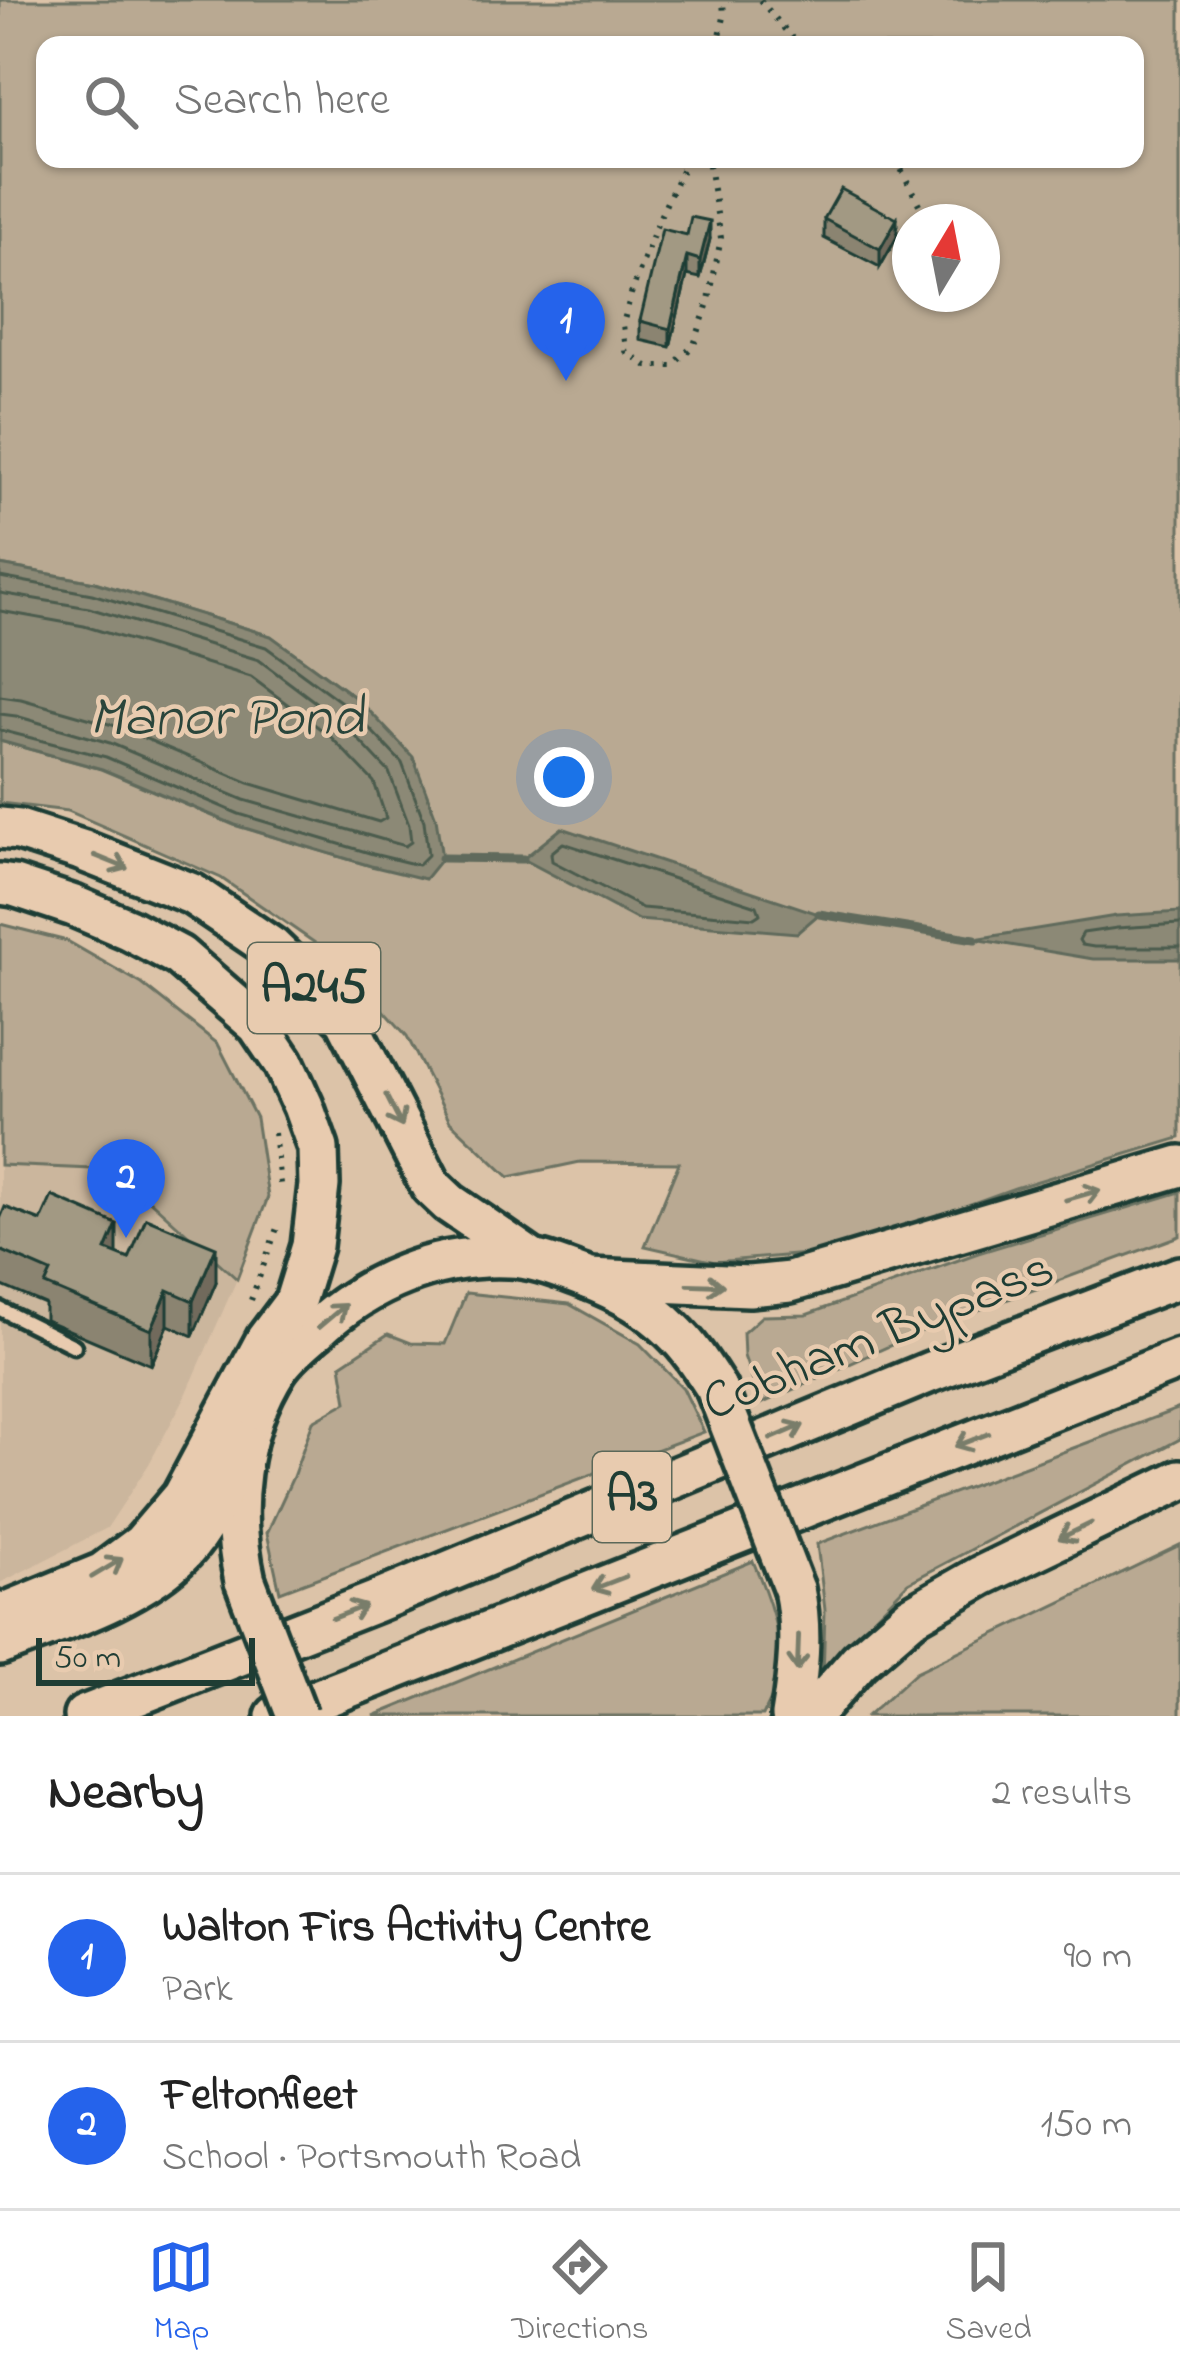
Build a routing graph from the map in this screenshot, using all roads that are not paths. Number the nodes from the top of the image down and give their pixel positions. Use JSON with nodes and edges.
{"nodes":[{"id":1,"x":0,"y":828,"type":"edge"},
{"id":2,"x":0,"y":884,"type":"edge"},
{"id":3,"x":1180,"y":1166,"type":"edge"},
{"id":4,"x":533,"y":1261,"type":"junction"},
{"id":5,"x":1180,"y":1277,"type":"edge"},
{"id":6,"x":589,"y":1279,"type":"junction"},
{"id":7,"x":293,"y":1304,"type":"junction"},
{"id":8,"x":0,"y":1309,"type":"edge"},
{"id":9,"x":74,"y":1346,"type":"dead end"},
{"id":10,"x":1180,"y":1359,"type":"edge"},
{"id":11,"x":276,"y":1371,"type":"junction"},
{"id":12,"x":245,"y":1444,"type":"junction"},
{"id":13,"x":1180,"y":1480,"type":"edge"},
{"id":14,"x":0,"y":1615,"type":"edge"},
{"id":15,"x":0,"y":1645,"type":"edge"},
{"id":16,"x":84,"y":1716,"type":"edge"},
{"id":17,"x":276,"y":1716,"type":"edge"},
{"id":18,"x":297,"y":1716,"type":"edge"},
{"id":19,"x":791,"y":1716,"type":"edge"},
{"id":20,"x":811,"y":1716,"type":"edge"}],
"edges":[{"from":1,"to":4,"type":"main road","number":"A245","one_way":true},
{"from":2,"to":7,"type":"main road","number":"A245"},
{"from":6,"to":3,"type":"main road","one_way":true},
{"from":4,"to":6,"type":"main road"},
{"from":11,"to":4,"type":"main road","one_way":true},
{"from":16,"to":5,"type":"main road","name":"Cobham Bypass","number":"A3","one_way":true},
{"from":6,"to":19,"type":"main road","one_way":true,"bridge":true},
{"from":7,"to":11,"type":"main road","number":"A245"},
{"from":14,"to":7,"type":"main road","one_way":true},
{"from":8,"to":9,"type":"lane"},
{"from":10,"to":17,"type":"main road","number":"A3","one_way":true},
{"from":11,"to":12,"type":"main road"},
{"from":12,"to":15,"type":"main road"},
{"from":12,"to":18,"type":"main road","bridge":true},
{"from":13,"to":20,"type":"main road","one_way":true}]}
